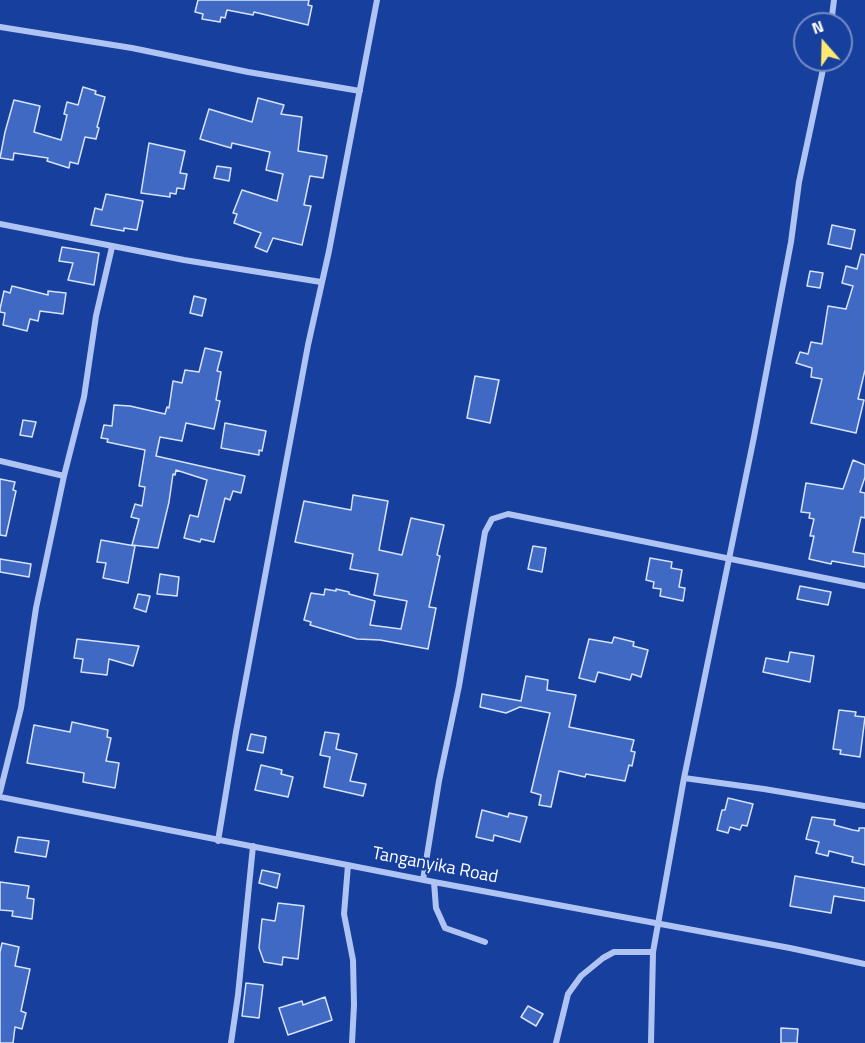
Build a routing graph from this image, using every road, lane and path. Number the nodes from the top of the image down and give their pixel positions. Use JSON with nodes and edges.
{"nodes":[{"id":1,"x":377,"y":0,"type":"edge"},
{"id":2,"x":0,"y":27,"type":"edge"},
{"id":3,"x":822,"y":72,"type":"edge"},
{"id":4,"x":360,"y":91,"type":"junction"},
{"id":5,"x":0,"y":224,"type":"edge"},
{"id":6,"x":112,"y":247,"type":"junction"},
{"id":7,"x":321,"y":282,"type":"junction"},
{"id":8,"x":0,"y":461,"type":"edge"},
{"id":9,"x":64,"y":476,"type":"junction"},
{"id":10,"x":731,"y":558,"type":"junction"},
{"id":11,"x":865,"y":586,"type":"edge"},
{"id":12,"x":684,"y":778,"type":"junction"},
{"id":13,"x":0,"y":792,"type":"edge"},
{"id":14,"x":0,"y":797,"type":"edge"},
{"id":15,"x":865,"y":806,"type":"edge"},
{"id":16,"x":218,"y":841,"type":"junction"},
{"id":17,"x":253,"y":846,"type":"junction"},
{"id":18,"x":348,"y":865,"type":"junction"},
{"id":19,"x":423,"y":880,"type":"junction"},
{"id":20,"x":434,"y":882,"type":"junction"},
{"id":21,"x":658,"y":923,"type":"junction"},
{"id":22,"x":485,"y":942,"type":"dead end"},
{"id":23,"x":653,"y":952,"type":"junction"},
{"id":24,"x":865,"y":964,"type":"edge"},
{"id":25,"x":231,"y":1043,"type":"edge"},
{"id":26,"x":352,"y":1043,"type":"edge"},
{"id":27,"x":556,"y":1043,"type":"edge"},
{"id":28,"x":651,"y":1043,"type":"edge"}],
"edges":[{"from":1,"to":4,"type":"street"},
{"from":2,"to":4,"type":"street"},
{"from":3,"to":10,"type":"street"},
{"from":4,"to":7,"type":"street"},
{"from":5,"to":6,"type":"street"},
{"from":6,"to":7,"type":"street"},
{"from":6,"to":9,"type":"street"},
{"from":7,"to":16,"type":"street"},
{"from":8,"to":9,"type":"street"},
{"from":9,"to":13,"type":"street"},
{"from":10,"to":11,"type":"street"},
{"from":10,"to":12,"type":"street"},
{"from":10,"to":19,"type":"street"},
{"from":12,"to":15,"type":"street"},
{"from":12,"to":21,"type":"street"},
{"from":14,"to":16,"type":"street","name":"Tanganyika Road"},
{"from":16,"to":17,"type":"street","name":"Tanganyika Road"},
{"from":17,"to":18,"type":"street","name":"Tanganyika Road"},
{"from":17,"to":25,"type":"street"},
{"from":18,"to":19,"type":"street","name":"Tanganyika Road"},
{"from":18,"to":26,"type":"street"},
{"from":19,"to":20,"type":"street","name":"Tanganyika Road"},
{"from":20,"to":21,"type":"street","name":"Tanganyika Road"},
{"from":20,"to":22,"type":"street"},
{"from":21,"to":23,"type":"street"},
{"from":21,"to":24,"type":"street","name":"Tanganyika Road"},
{"from":23,"to":27,"type":"street"},
{"from":23,"to":28,"type":"street"}]}
